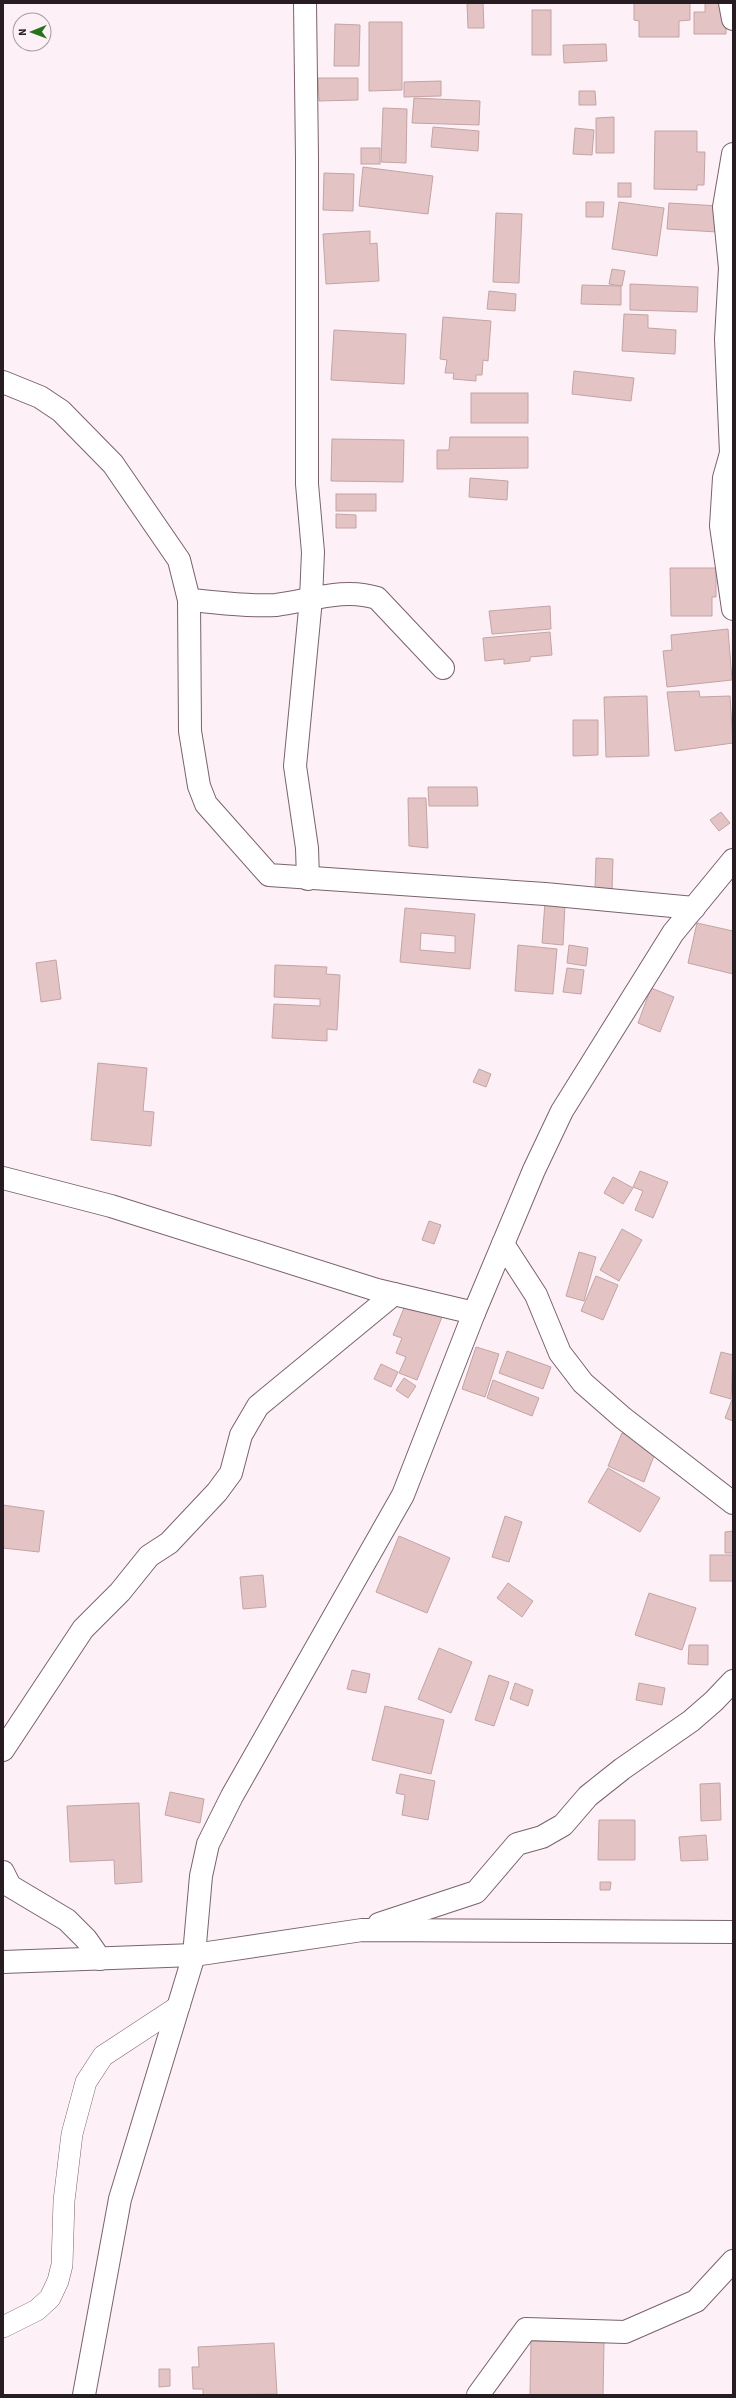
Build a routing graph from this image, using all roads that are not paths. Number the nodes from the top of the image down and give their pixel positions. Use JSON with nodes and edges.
{"nodes":[{"id":1,"x":305,"y":3,"type":"edge"},
{"id":2,"x":730,"y":3,"type":"edge"},
{"id":3,"x":733,"y":19,"type":"edge"},
{"id":4,"x":733,"y":154,"type":"edge"},
{"id":5,"x":3,"y":382,"type":"edge"},
{"id":6,"x":732,"y":596,"type":"edge"},
{"id":7,"x":311,"y":599,"type":"junction"},
{"id":8,"x":189,"y":600,"type":"junction"},
{"id":9,"x":443,"y":668,"type":"dead end"},
{"id":10,"x":733,"y":860,"type":"edge"},
{"id":11,"x":308,"y":879,"type":"junction"},
{"id":12,"x":694,"y":908,"type":"junction"},
{"id":13,"x":3,"y":1178,"type":"edge"},
{"id":14,"x":503,"y":1244,"type":"junction"},
{"id":15,"x":394,"y":1294,"type":"junction"},
{"id":16,"x":474,"y":1313,"type":"junction"},
{"id":17,"x":733,"y":1503,"type":"edge"},
{"id":18,"x":733,"y":1681,"type":"edge"},
{"id":19,"x":3,"y":1750,"type":"edge"},
{"id":20,"x":3,"y":1872,"type":"edge"},
{"id":21,"x":362,"y":1930,"type":"junction"},
{"id":22,"x":733,"y":1932,"type":"edge"},
{"id":23,"x":194,"y":1955,"type":"junction"},
{"id":24,"x":100,"y":1959,"type":"junction"},
{"id":25,"x":3,"y":1962,"type":"edge"},
{"id":26,"x":179,"y":2006,"type":"junction"},
{"id":27,"x":733,"y":2261,"type":"edge"},
{"id":28,"x":3,"y":2328,"type":"edge"},
{"id":29,"x":84,"y":2395,"type":"edge"},
{"id":30,"x":478,"y":2395,"type":"edge"}],
"edges":[{"from":1,"to":7,"type":"street"},
{"from":2,"to":3,"type":"street"},
{"from":4,"to":6,"type":"street"},
{"from":5,"to":8,"type":"street"},
{"from":7,"to":8,"type":"street"},
{"from":7,"to":9,"type":"street"},
{"from":7,"to":11,"type":"street"},
{"from":8,"to":11,"type":"street"},
{"from":10,"to":12,"type":"street"},
{"from":11,"to":12,"type":"street"},
{"from":12,"to":14,"type":"street"},
{"from":13,"to":15,"type":"street"},
{"from":14,"to":16,"type":"street"},
{"from":14,"to":17,"type":"street"},
{"from":15,"to":16,"type":"street"},
{"from":15,"to":19,"type":"street"},
{"from":16,"to":23,"type":"street"},
{"from":18,"to":21,"type":"street"},
{"from":20,"to":24,"type":"street"},
{"from":21,"to":22,"type":"street"},
{"from":21,"to":23,"type":"street"},
{"from":23,"to":24,"type":"street"},
{"from":23,"to":26,"type":"street"},
{"from":24,"to":25,"type":"street"},
{"from":26,"to":28,"type":"lane"},
{"from":26,"to":29,"type":"street"},
{"from":27,"to":30,"type":"street"}]}
